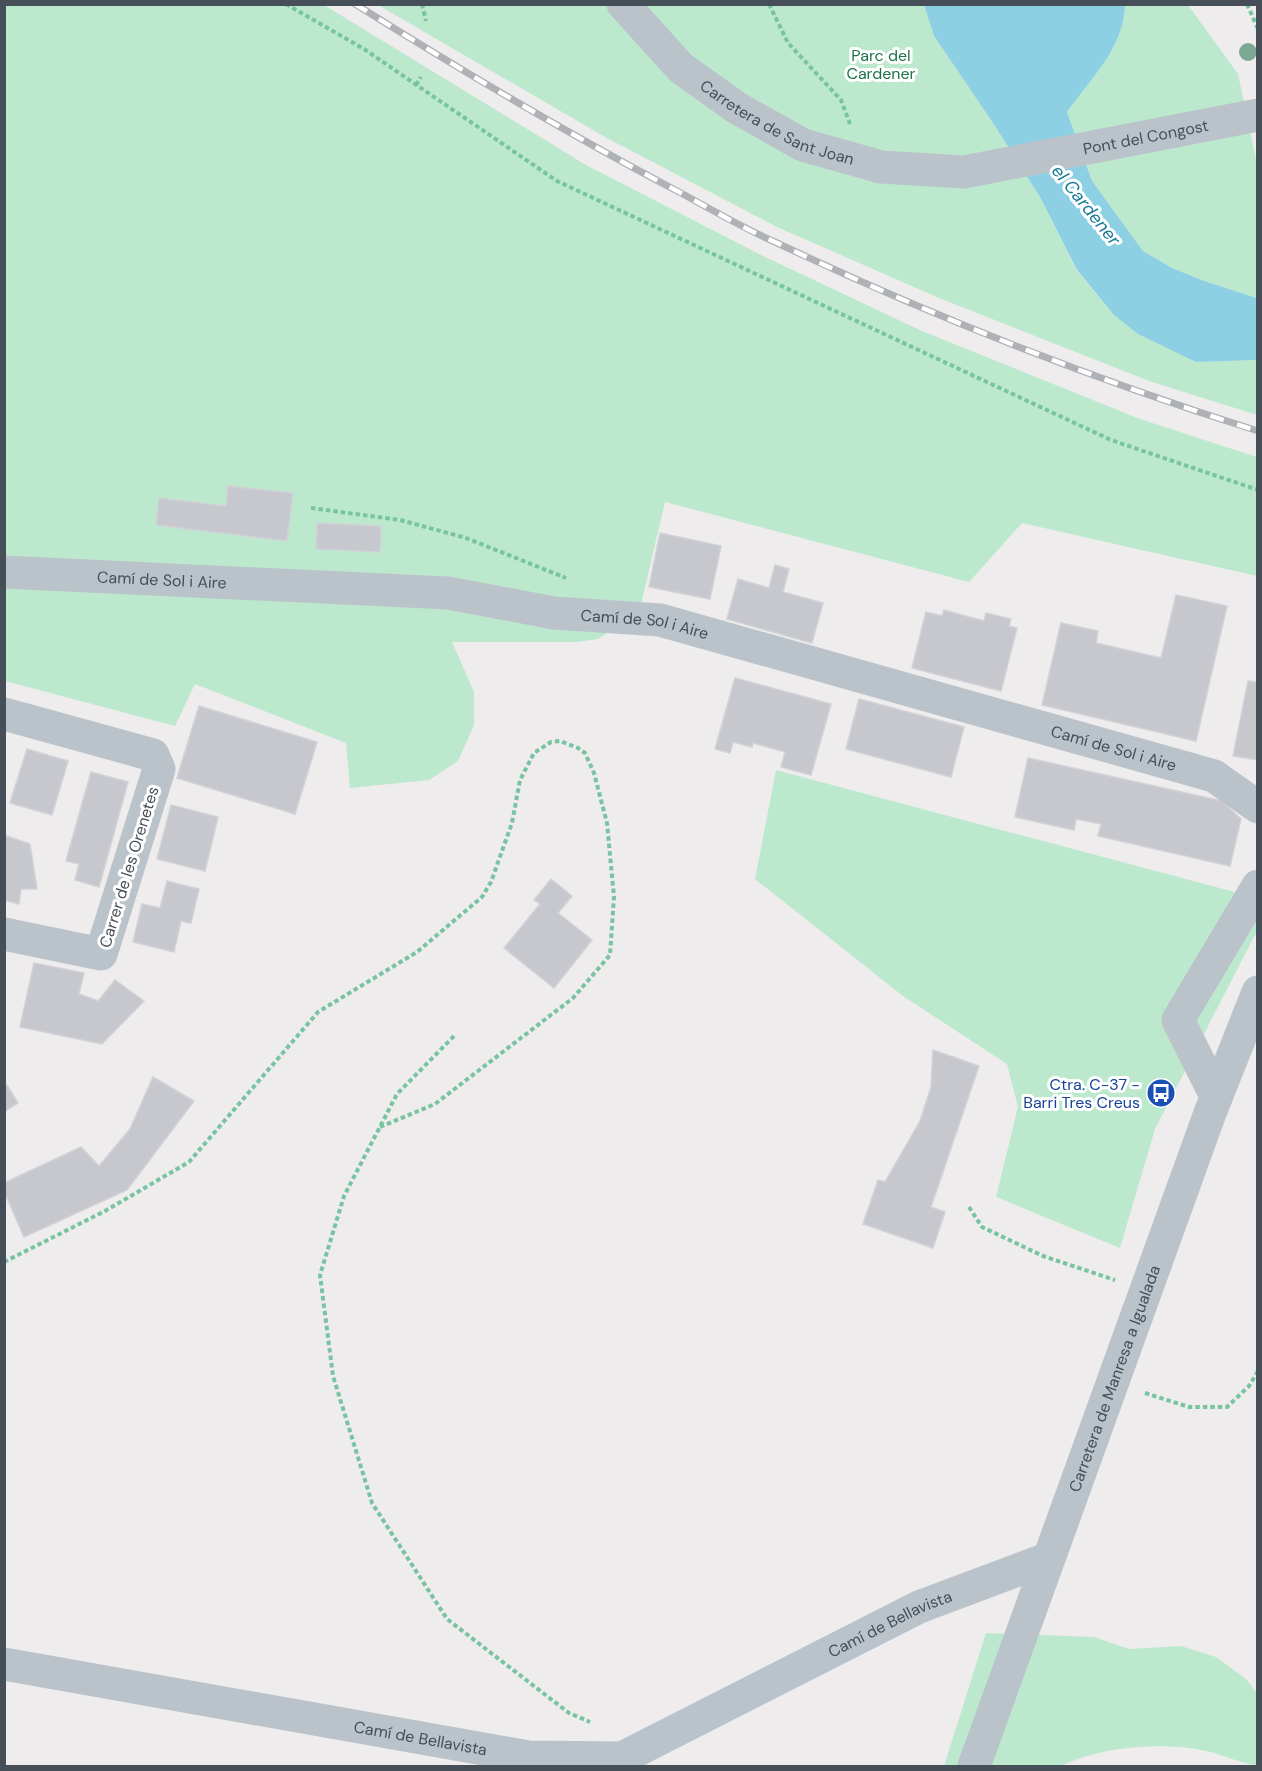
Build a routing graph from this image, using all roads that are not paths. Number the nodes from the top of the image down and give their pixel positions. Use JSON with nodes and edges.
{"nodes":[{"id":1,"x":623,"y":4,"type":"edge"},
{"id":2,"x":1257,"y":115,"type":"edge"},
{"id":3,"x":964,"y":172,"type":"joint"},
{"id":4,"x":4,"y":572,"type":"edge"},
{"id":5,"x":4,"y":714,"type":"edge"},
{"id":6,"x":1257,"y":807,"type":"edge"},
{"id":7,"x":1257,"y":886,"type":"edge"},
{"id":8,"x":4,"y":934,"type":"edge"},
{"id":9,"x":1257,"y":992,"type":"edge"},
{"id":10,"x":1216,"y":1096,"type":"junction"},
{"id":11,"x":1047,"y":1559,"type":"junction"},
{"id":12,"x":4,"y":1664,"type":"edge"},
{"id":13,"x":974,"y":1767,"type":"edge"}],
"edges":[{"from":1,"to":3,"type":"street","name":"Carretera de Sant Joan"},
{"from":2,"to":3,"type":"street","name":"Pont del Congost"},
{"from":4,"to":6,"type":"street","name":"Camí de Sol i Aire"},
{"from":5,"to":8,"type":"street","name":"Carrer de les Orenetes"},
{"from":7,"to":10,"type":"street"},
{"from":9,"to":10,"type":"street","name":"Carretera de Manresa a Igualada"},
{"from":10,"to":11,"type":"street","name":"Carretera de Manresa a Igualada"},
{"from":11,"to":12,"type":"street","name":"Camí de Bellavista"},
{"from":11,"to":13,"type":"street","name":"Carretera de Manresa a Igualada"}]}
